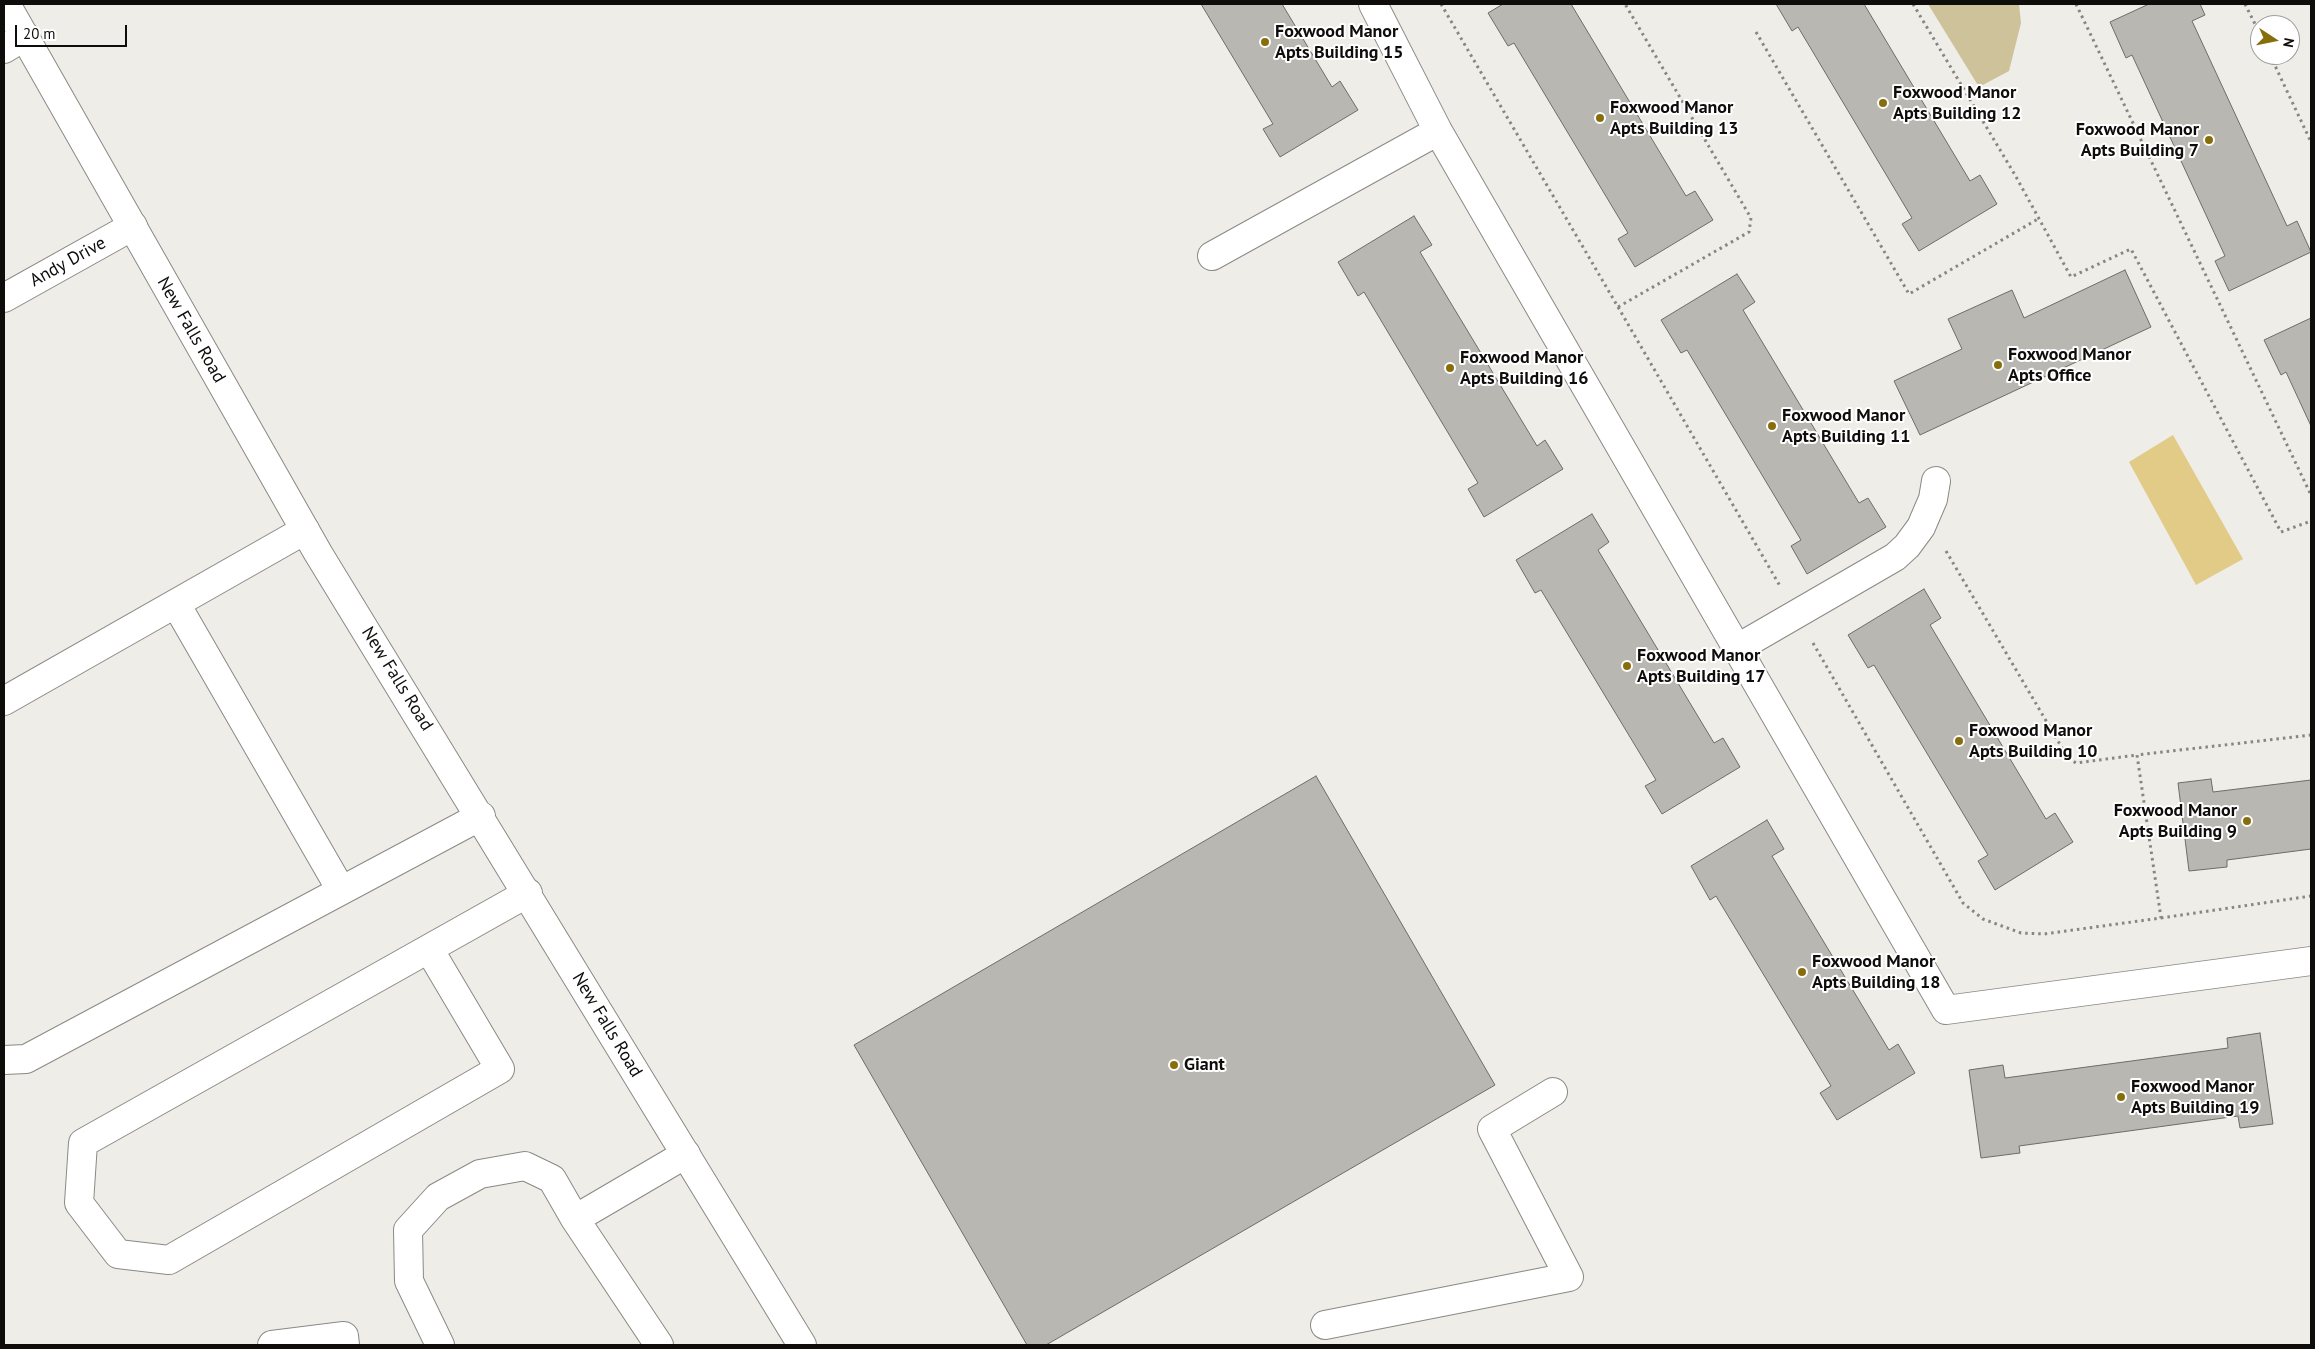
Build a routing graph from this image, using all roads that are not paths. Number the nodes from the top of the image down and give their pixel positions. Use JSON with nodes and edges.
{"nodes":[{"id":1,"x":1373,"y":4,"type":"edge"},
{"id":2,"x":13,"y":21,"type":"edge"},
{"id":3,"x":1438,"y":130,"type":"junction"},
{"id":4,"x":132,"y":226,"type":"junction"},
{"id":5,"x":1212,"y":256,"type":"dead end"},
{"id":6,"x":4,"y":298,"type":"edge"},
{"id":7,"x":1936,"y":481,"type":"dead end"},
{"id":8,"x":305,"y":530,"type":"junction"},
{"id":9,"x":176,"y":604,"type":"junction"},
{"id":10,"x":1736,"y":649,"type":"junction"},
{"id":11,"x":4,"y":701,"type":"edge"},
{"id":12,"x":481,"y":816,"type":"junction"},
{"id":13,"x":342,"y":890,"type":"junction"},
{"id":14,"x":528,"y":893,"type":"junction"},
{"id":15,"x":428,"y":949,"type":"junction"},
{"id":16,"x":2311,"y":961,"type":"edge"},
{"id":17,"x":4,"y":1060,"type":"edge"},
{"id":18,"x":1553,"y":1092,"type":"dead end"},
{"id":19,"x":686,"y":1154,"type":"junction"},
{"id":20,"x":575,"y":1219,"type":"junction"},
{"id":21,"x":1325,"y":1325,"type":"dead end"},
{"id":22,"x":272,"y":1345,"type":"edge"},
{"id":23,"x":345,"y":1345,"type":"edge"},
{"id":24,"x":440,"y":1345,"type":"edge"},
{"id":25,"x":659,"y":1345,"type":"edge"},
{"id":26,"x":802,"y":1345,"type":"edge"}],
"edges":[{"from":1,"to":3,"type":"main road"},
{"from":2,"to":4,"type":"main road","name":"New Falls Road"},
{"from":3,"to":5,"type":"main road"},
{"from":3,"to":10,"type":"main road"},
{"from":4,"to":6,"type":"main road","name":"Andy Drive"},
{"from":4,"to":8,"type":"main road","name":"New Falls Road"},
{"from":7,"to":10,"type":"main road"},
{"from":8,"to":9,"type":"main road"},
{"from":8,"to":12,"type":"main road","name":"New Falls Road"},
{"from":9,"to":11,"type":"main road"},
{"from":9,"to":13,"type":"main road"},
{"from":10,"to":16,"type":"main road"},
{"from":12,"to":13,"type":"main road"},
{"from":12,"to":14,"type":"main road","name":"New Falls Road"},
{"from":13,"to":17,"type":"main road"},
{"from":14,"to":15,"type":"main road"},
{"from":14,"to":19,"type":"main road","name":"New Falls Road"},
{"from":15,"to":15,"type":"main road"},
{"from":18,"to":21,"type":"main road"},
{"from":19,"to":20,"type":"main road"},
{"from":19,"to":26,"type":"main road","name":"New Falls Road"},
{"from":20,"to":24,"type":"main road"},
{"from":20,"to":25,"type":"main road"},
{"from":22,"to":23,"type":"main road"}]}
